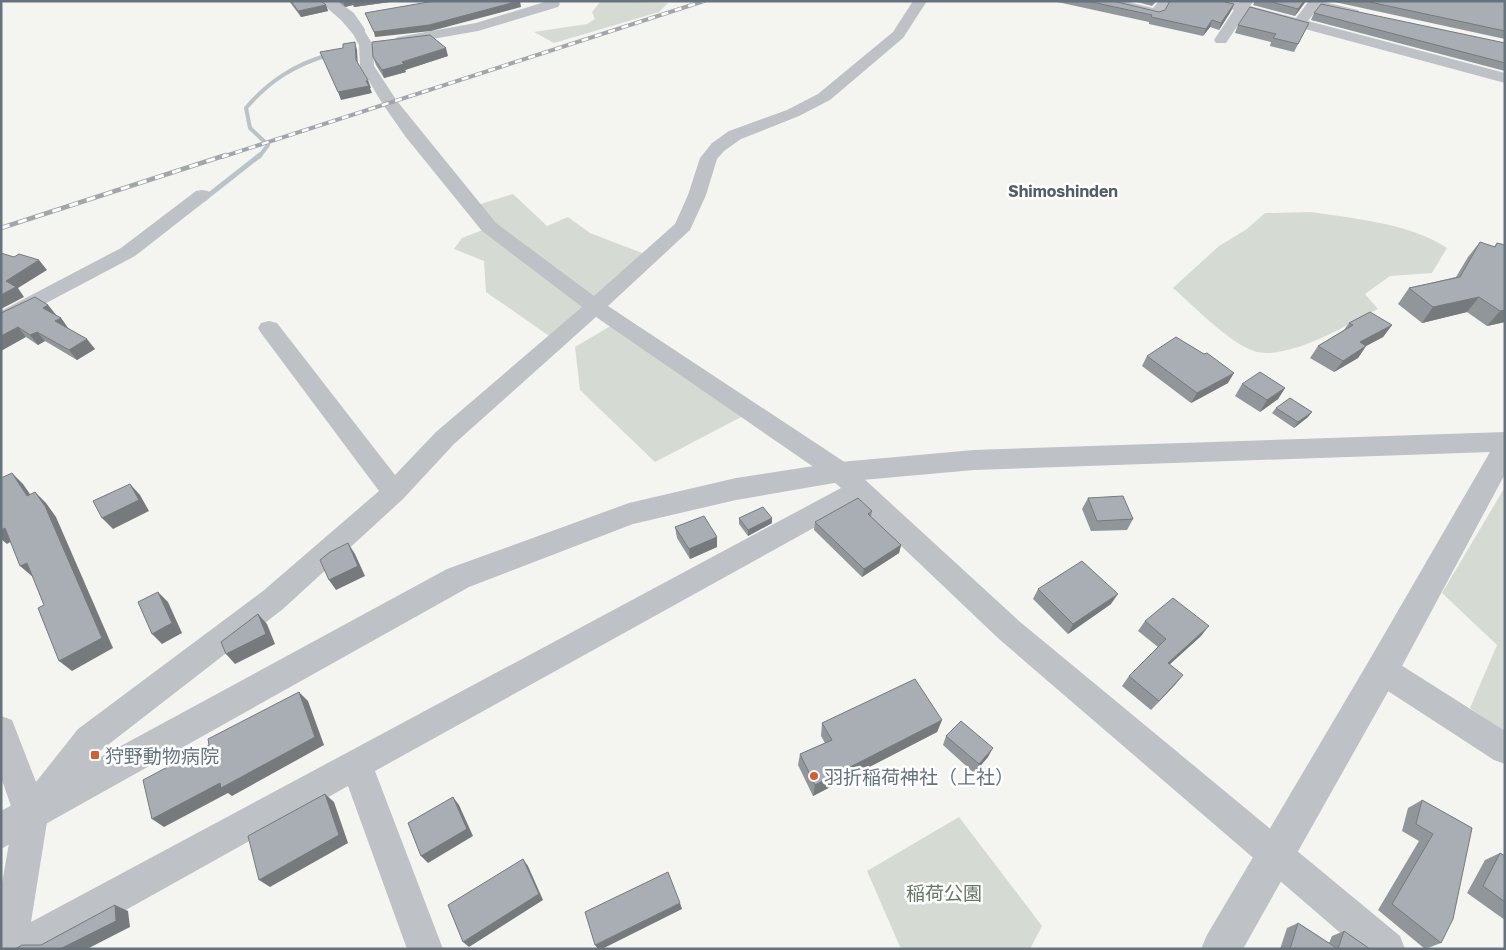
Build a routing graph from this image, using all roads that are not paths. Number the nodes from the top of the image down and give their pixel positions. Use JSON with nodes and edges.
{"nodes":[{"id":1,"x":920,"y":1,"type":"edge"},
{"id":2,"x":1107,"y":1,"type":"edge"},
{"id":3,"x":1166,"y":1,"type":"edge"},
{"id":4,"x":1215,"y":1,"type":"edge"},
{"id":5,"x":331,"y":2,"type":"edge"},
{"id":6,"x":553,"y":4,"type":"dead end"},
{"id":7,"x":1245,"y":4,"type":"edge"},
{"id":8,"x":364,"y":14,"type":"edge"},
{"id":9,"x":346,"y":17,"type":"junction"},
{"id":10,"x":1300,"y":23,"type":"junction"},
{"id":11,"x":1376,"y":29,"type":"edge"},
{"id":12,"x":1355,"y":31,"type":"junction"},
{"id":13,"x":1221,"y":40,"type":"dead end"},
{"id":14,"x":366,"y":45,"type":"junction"},
{"id":15,"x":1505,"y":78,"type":"edge"},
{"id":16,"x":202,"y":195,"type":"dead end"},
{"id":17,"x":594,"y":306,"type":"junction"},
{"id":18,"x":1,"y":320,"type":"edge"},
{"id":19,"x":269,"y":328,"type":"dead end"},
{"id":20,"x":1505,"y":442,"type":"edge"},
{"id":21,"x":1505,"y":448,"type":"edge"},
{"id":22,"x":850,"y":481,"type":"junction"},
{"id":23,"x":394,"y":492,"type":"junction"},
{"id":24,"x":1382,"y":670,"type":"junction"},
{"id":25,"x":1,"y":731,"type":"edge"},
{"id":26,"x":1505,"y":749,"type":"edge"},
{"id":27,"x":357,"y":766,"type":"junction"},
{"id":28,"x":32,"y":815,"type":"junction"},
{"id":29,"x":1,"y":831,"type":"edge"},
{"id":30,"x":1276,"y":853,"type":"junction"},
{"id":31,"x":9,"y":949,"type":"edge"},
{"id":32,"x":19,"y":949,"type":"edge"},
{"id":33,"x":426,"y":949,"type":"edge"},
{"id":34,"x":1221,"y":949,"type":"edge"},
{"id":35,"x":1387,"y":949,"type":"edge"}],
"edges":[{"from":1,"to":17,"type":"street"},
{"from":2,"to":3,"type":"street"},
{"from":4,"to":7,"type":"street"},
{"from":5,"to":9,"type":"street"},
{"from":6,"to":14,"type":"street"},
{"from":7,"to":10,"type":"street"},
{"from":7,"to":13,"type":"street"},
{"from":8,"to":9,"type":"street"},
{"from":9,"to":14,"type":"street"},
{"from":10,"to":12,"type":"street"},
{"from":10,"to":12,"type":"street"},
{"from":11,"to":12,"type":"street"},
{"from":12,"to":15,"type":"street"},
{"from":14,"to":17,"type":"street"},
{"from":16,"to":18,"type":"street"},
{"from":17,"to":22,"type":"street"},
{"from":17,"to":23,"type":"street"},
{"from":19,"to":23,"type":"street"},
{"from":20,"to":22,"type":"street"},
{"from":21,"to":24,"type":"street"},
{"from":22,"to":27,"type":"street"},
{"from":22,"to":28,"type":"street"},
{"from":22,"to":30,"type":"street"},
{"from":23,"to":28,"type":"street"},
{"from":24,"to":26,"type":"street"},
{"from":24,"to":30,"type":"street"},
{"from":25,"to":28,"type":"street"},
{"from":27,"to":32,"type":"street"},
{"from":27,"to":33,"type":"street"},
{"from":28,"to":29,"type":"street"},
{"from":28,"to":31,"type":"street"},
{"from":30,"to":34,"type":"street"},
{"from":30,"to":35,"type":"street"}]}
